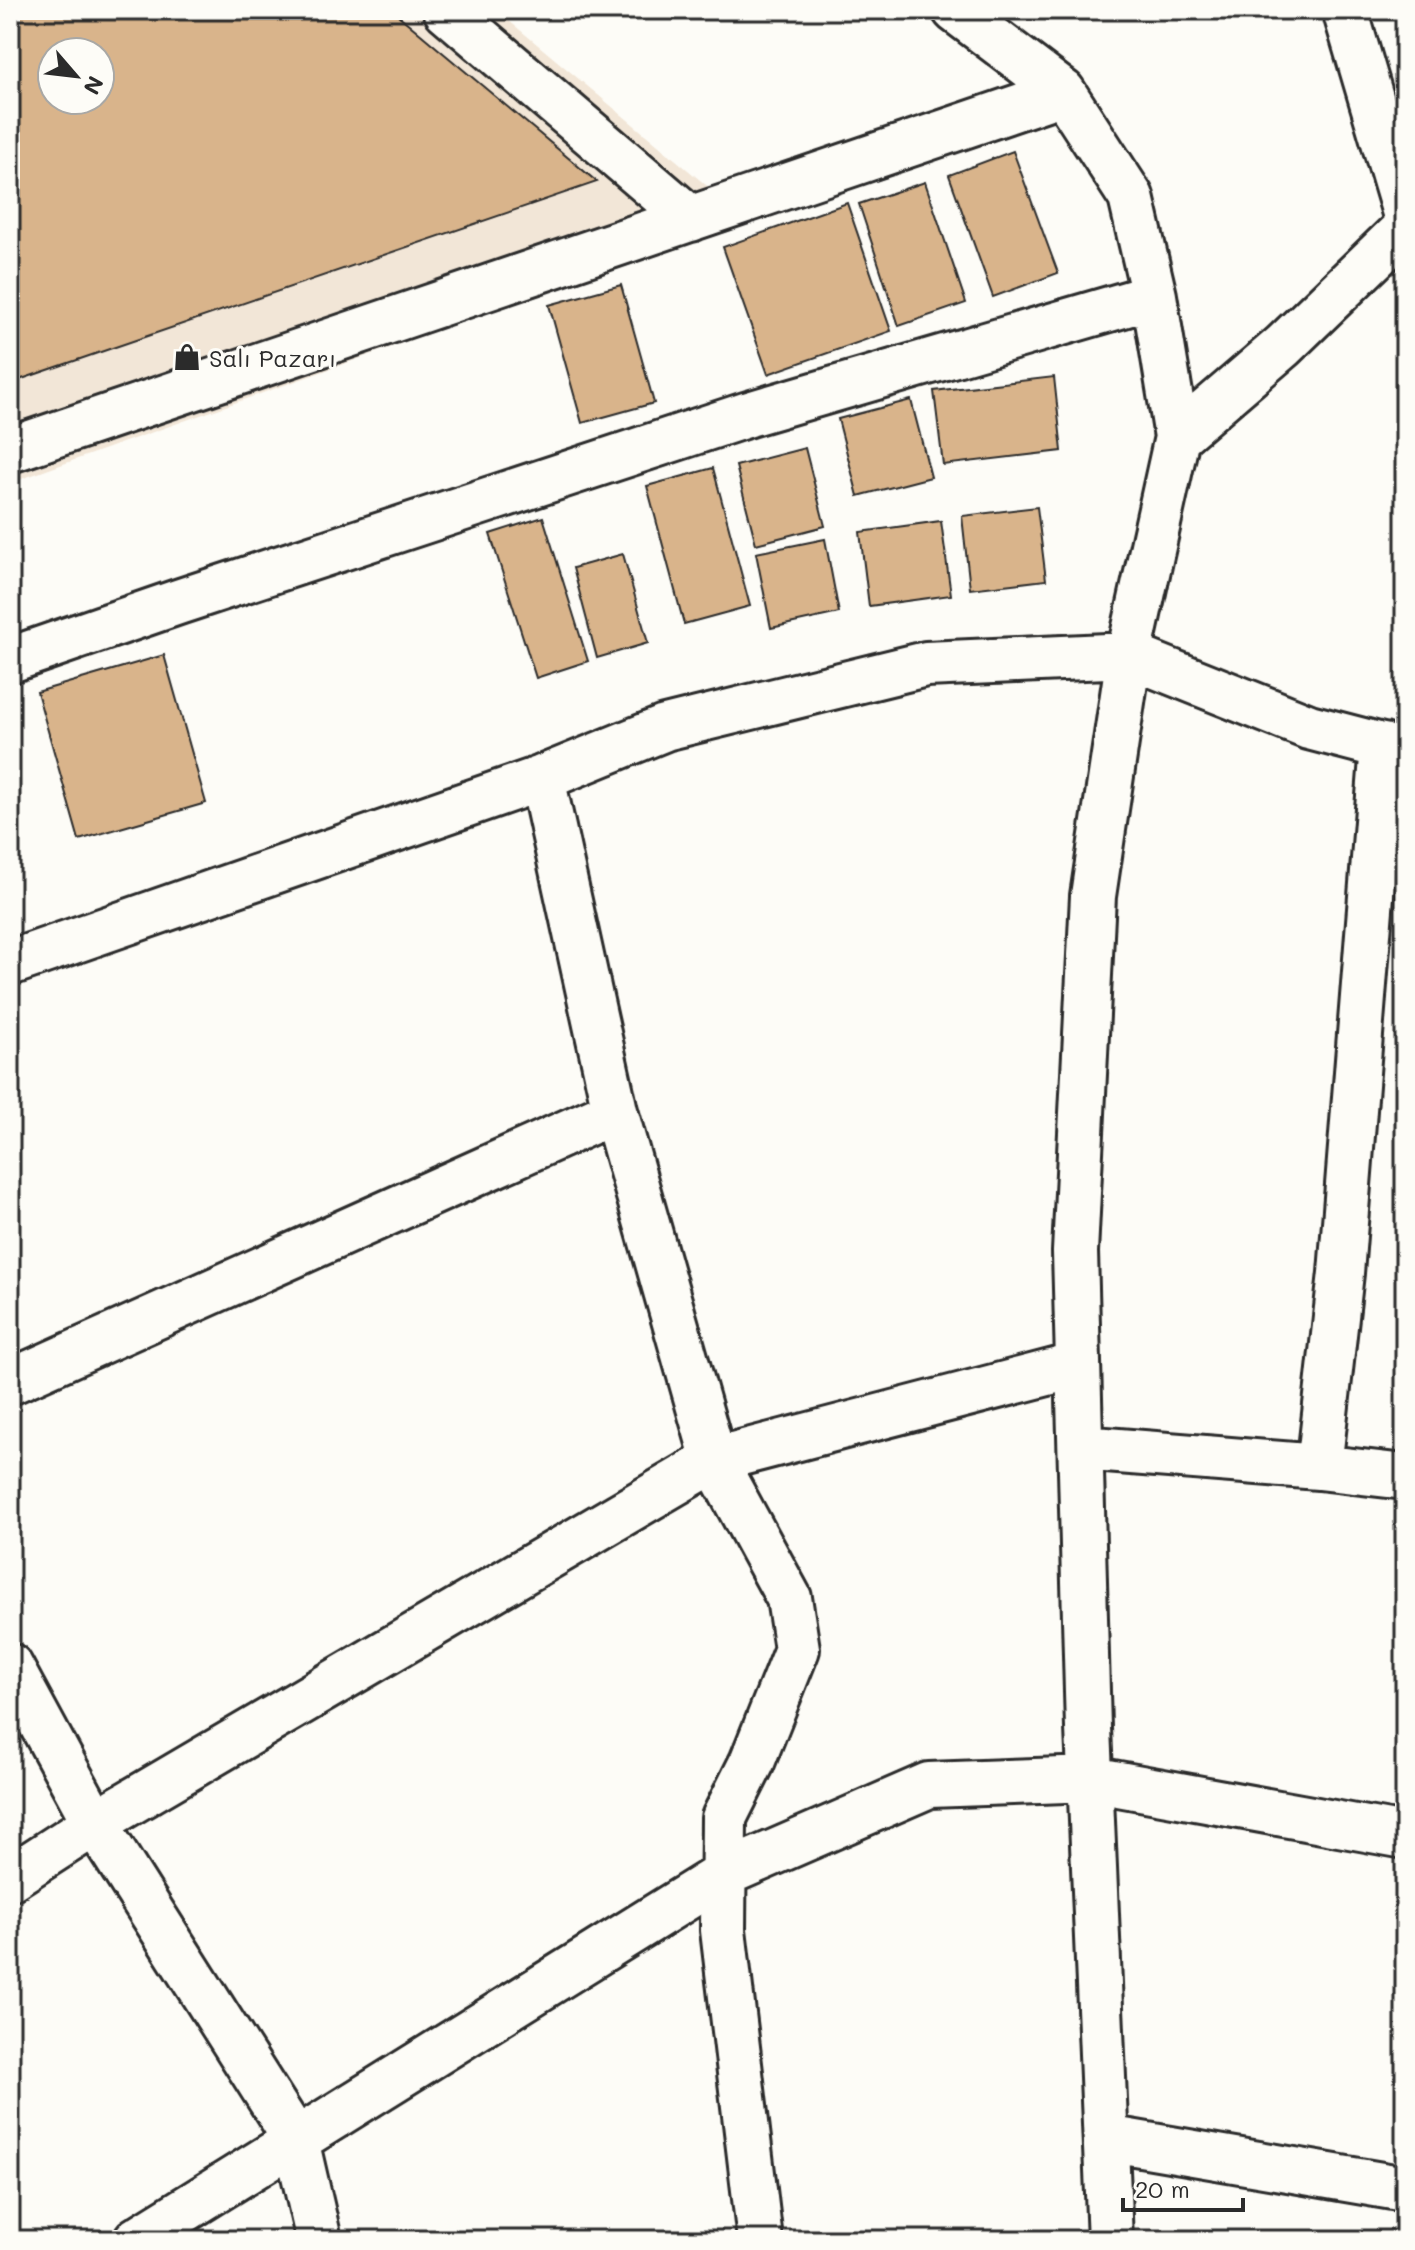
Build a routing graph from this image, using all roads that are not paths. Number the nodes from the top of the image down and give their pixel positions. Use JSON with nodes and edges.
{"nodes":[{"id":1,"x":446,"y":10,"type":"edge"},
{"id":2,"x":955,"y":10,"type":"edge"},
{"id":3,"x":1345,"y":10,"type":"edge"},
{"id":4,"x":1063,"y":92,"type":"junction"},
{"id":5,"x":1405,"y":213,"type":"edge"},
{"id":6,"x":691,"y":219,"type":"junction"},
{"id":7,"x":1397,"y":252,"type":"edge"},
{"id":8,"x":1154,"y":296,"type":"junction"},
{"id":9,"x":1177,"y":437,"type":"junction"},
{"id":10,"x":10,"y":450,"type":"edge"},
{"id":11,"x":1129,"y":655,"type":"junction"},
{"id":12,"x":10,"y":660,"type":"edge"},
{"id":13,"x":1394,"y":749,"type":"edge"},
{"id":14,"x":542,"y":778,"type":"junction"},
{"id":15,"x":10,"y":963,"type":"edge"},
{"id":16,"x":615,"y":1111,"type":"junction"},
{"id":17,"x":1078,"y":1365,"type":"junction"},
{"id":18,"x":10,"y":1382,"type":"edge"},
{"id":19,"x":1081,"y":1448,"type":"junction"},
{"id":20,"x":714,"y":1460,"type":"junction"},
{"id":21,"x":1319,"y":1467,"type":"junction"},
{"id":22,"x":1405,"y":1477,"type":"edge"},
{"id":23,"x":10,"y":1666,"type":"edge"},
{"id":24,"x":1091,"y":1779,"type":"junction"},
{"id":25,"x":95,"y":1823,"type":"junction"},
{"id":26,"x":1405,"y":1836,"type":"edge"},
{"id":27,"x":724,"y":1874,"type":"junction"},
{"id":28,"x":10,"y":1878,"type":"edge"},
{"id":29,"x":1106,"y":2138,"type":"junction"},
{"id":30,"x":296,"y":2140,"type":"junction"},
{"id":31,"x":1405,"y":2189,"type":"edge"},
{"id":32,"x":136,"y":2240,"type":"edge"},
{"id":33,"x":319,"y":2240,"type":"edge"},
{"id":34,"x":760,"y":2240,"type":"edge"},
{"id":35,"x":1110,"y":2240,"type":"edge"}],
"edges":[{"from":1,"to":6,"type":"street"},
{"from":2,"to":4,"type":"street"},
{"from":3,"to":5,"type":"street"},
{"from":4,"to":6,"type":"street"},
{"from":4,"to":8,"type":"street"},
{"from":6,"to":10,"type":"street"},
{"from":7,"to":9,"type":"street"},
{"from":8,"to":9,"type":"street"},
{"from":8,"to":12,"type":"street"},
{"from":9,"to":11,"type":"street"},
{"from":11,"to":13,"type":"street"},
{"from":11,"to":14,"type":"street"},
{"from":11,"to":17,"type":"street"},
{"from":13,"to":21,"type":"street"},
{"from":14,"to":15,"type":"street"},
{"from":14,"to":16,"type":"street"},
{"from":16,"to":18,"type":"street"},
{"from":16,"to":20,"type":"street"},
{"from":17,"to":19,"type":"street"},
{"from":17,"to":20,"type":"street"},
{"from":19,"to":21,"type":"street"},
{"from":19,"to":24,"type":"street"},
{"from":20,"to":25,"type":"street"},
{"from":20,"to":27,"type":"street"},
{"from":21,"to":22,"type":"street"},
{"from":23,"to":25,"type":"street"},
{"from":24,"to":26,"type":"street"},
{"from":24,"to":27,"type":"street"},
{"from":24,"to":29,"type":"street"},
{"from":25,"to":28,"type":"street"},
{"from":25,"to":30,"type":"street"},
{"from":27,"to":30,"type":"street"},
{"from":27,"to":34,"type":"street"},
{"from":29,"to":31,"type":"street"},
{"from":29,"to":35,"type":"street"},
{"from":30,"to":32,"type":"street"},
{"from":30,"to":33,"type":"street"}]}
